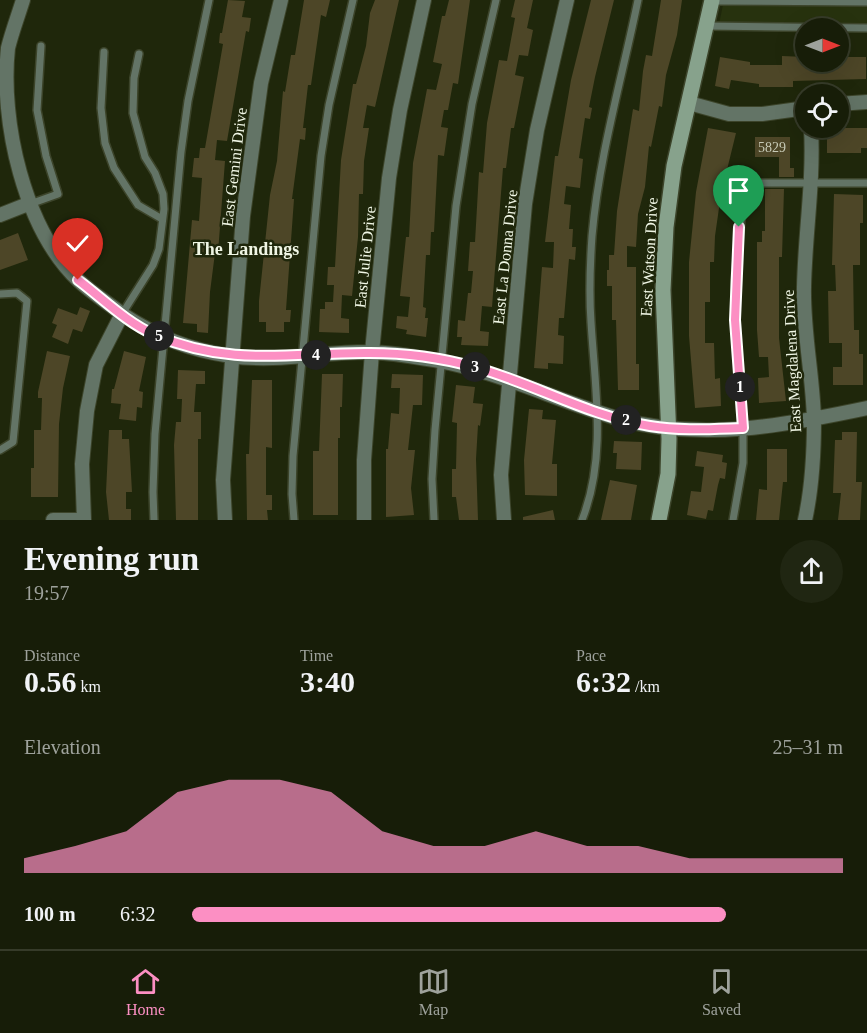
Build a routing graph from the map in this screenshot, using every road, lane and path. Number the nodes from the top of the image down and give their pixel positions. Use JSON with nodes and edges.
{"nodes":[{"id":1,"x":23,"y":0,"type":"edge"},
{"id":2,"x":209,"y":0,"type":"edge"},
{"id":3,"x":281,"y":0,"type":"edge"},
{"id":4,"x":353,"y":0,"type":"edge"},
{"id":5,"x":424,"y":0,"type":"edge"},
{"id":6,"x":496,"y":0,"type":"edge"},
{"id":7,"x":567,"y":0,"type":"edge"},
{"id":8,"x":638,"y":0,"type":"edge"},
{"id":9,"x":711,"y":1,"type":"edge"},
{"id":10,"x":867,"y":2,"type":"edge"},
{"id":11,"x":706,"y":26,"type":"junction"},
{"id":12,"x":867,"y":28,"type":"edge"},
{"id":13,"x":41,"y":46,"type":"dead end"},
{"id":14,"x":105,"y":52,"type":"dead end"},
{"id":15,"x":139,"y":54,"type":"dead end"},
{"id":16,"x":867,"y":102,"type":"edge"},
{"id":17,"x":849,"y":103,"type":"edge"},
{"id":18,"x":689,"y":104,"type":"junction"},
{"id":19,"x":795,"y":110,"type":"edge"},
{"id":20,"x":811,"y":138,"type":"edge"},
{"id":21,"x":812,"y":183,"type":"junction"},
{"id":22,"x":867,"y":183,"type":"edge"},
{"id":23,"x":28,"y":204,"type":"junction"},
{"id":24,"x":0,"y":215,"type":"edge"},
{"id":25,"x":162,"y":219,"type":"junction"},
{"id":26,"x":0,"y":294,"type":"edge"},
{"id":27,"x":122,"y":314,"type":"junction"},
{"id":28,"x":163,"y":338,"type":"junction"},
{"id":29,"x":372,"y":352,"type":"junction"},
{"id":30,"x":232,"y":356,"type":"junction"},
{"id":31,"x":302,"y":356,"type":"junction"},
{"id":32,"x":442,"y":361,"type":"junction"},
{"id":33,"x":510,"y":379,"type":"junction"},
{"id":34,"x":867,"y":408,"type":"edge"},
{"id":35,"x":597,"y":411,"type":"junction"},
{"id":36,"x":814,"y":419,"type":"junction"},
{"id":37,"x":669,"y":428,"type":"junction"},
{"id":38,"x":743,"y":428,"type":"junction"},
{"id":39,"x":0,"y":450,"type":"edge"},
{"id":40,"x":53,"y":520,"type":"edge"},
{"id":41,"x":84,"y":520,"type":"edge"},
{"id":42,"x":154,"y":520,"type":"edge"},
{"id":43,"x":225,"y":520,"type":"edge"},
{"id":44,"x":294,"y":520,"type":"edge"},
{"id":45,"x":364,"y":520,"type":"edge"},
{"id":46,"x":434,"y":520,"type":"edge"},
{"id":47,"x":504,"y":520,"type":"edge"},
{"id":48,"x":582,"y":520,"type":"edge"},
{"id":49,"x":659,"y":520,"type":"edge"},
{"id":50,"x":733,"y":520,"type":"edge"},
{"id":51,"x":805,"y":520,"type":"edge"}],
"edges":[{"from":1,"to":23,"type":"street"},
{"from":2,"to":28,"type":"lane"},
{"from":3,"to":30,"type":"street","name":"East Gemini Drive"},
{"from":4,"to":31,"type":"lane"},
{"from":5,"to":29,"type":"street","name":"East Julie Drive"},
{"from":6,"to":32,"type":"lane"},
{"from":7,"to":33,"type":"street","name":"East La Donna Drive"},
{"from":8,"to":35,"type":"lane"},
{"from":9,"to":10,"type":"lane"},
{"from":9,"to":11,"type":"street","name":"East Watson Drive"},
{"from":11,"to":12,"type":"lane"},
{"from":11,"to":18,"type":"street","name":"East Watson Drive"},
{"from":13,"to":23,"type":"lane"},
{"from":14,"to":25,"type":"lane"},
{"from":15,"to":25,"type":"lane"},
{"from":16,"to":17,"type":"street"},
{"from":18,"to":19,"type":"street"},
{"from":18,"to":37,"type":"street","name":"East Watson Drive"},
{"from":20,"to":21,"type":"street","name":"East Magdalena Drive"},
{"from":21,"to":22,"type":"lane"},
{"from":21,"to":36,"type":"street","name":"East Magdalena Drive"},
{"from":21,"to":38,"type":"lane"},
{"from":23,"to":24,"type":"street"},
{"from":23,"to":27,"type":"street"},
{"from":25,"to":27,"type":"lane"},
{"from":26,"to":39,"type":"lane"},
{"from":27,"to":28,"type":"street"},
{"from":27,"to":41,"type":"street"},
{"from":28,"to":30,"type":"street"},
{"from":28,"to":42,"type":"lane"},
{"from":29,"to":31,"type":"street"},
{"from":29,"to":32,"type":"street"},
{"from":29,"to":45,"type":"street","name":"East Julie Drive"},
{"from":30,"to":31,"type":"street"},
{"from":30,"to":43,"type":"street","name":"East Gemini Drive"},
{"from":31,"to":44,"type":"lane"},
{"from":32,"to":33,"type":"street"},
{"from":32,"to":46,"type":"lane"},
{"from":33,"to":35,"type":"street"},
{"from":33,"to":47,"type":"street","name":"East La Donna Drive"},
{"from":34,"to":36,"type":"street"},
{"from":35,"to":37,"type":"street"},
{"from":35,"to":48,"type":"lane"},
{"from":36,"to":38,"type":"street"},
{"from":36,"to":51,"type":"street","name":"East Magdalena Drive"},
{"from":37,"to":38,"type":"street"},
{"from":37,"to":49,"type":"street","name":"East Watson Drive"},
{"from":38,"to":50,"type":"lane"},
{"from":40,"to":41,"type":"street"}]}
